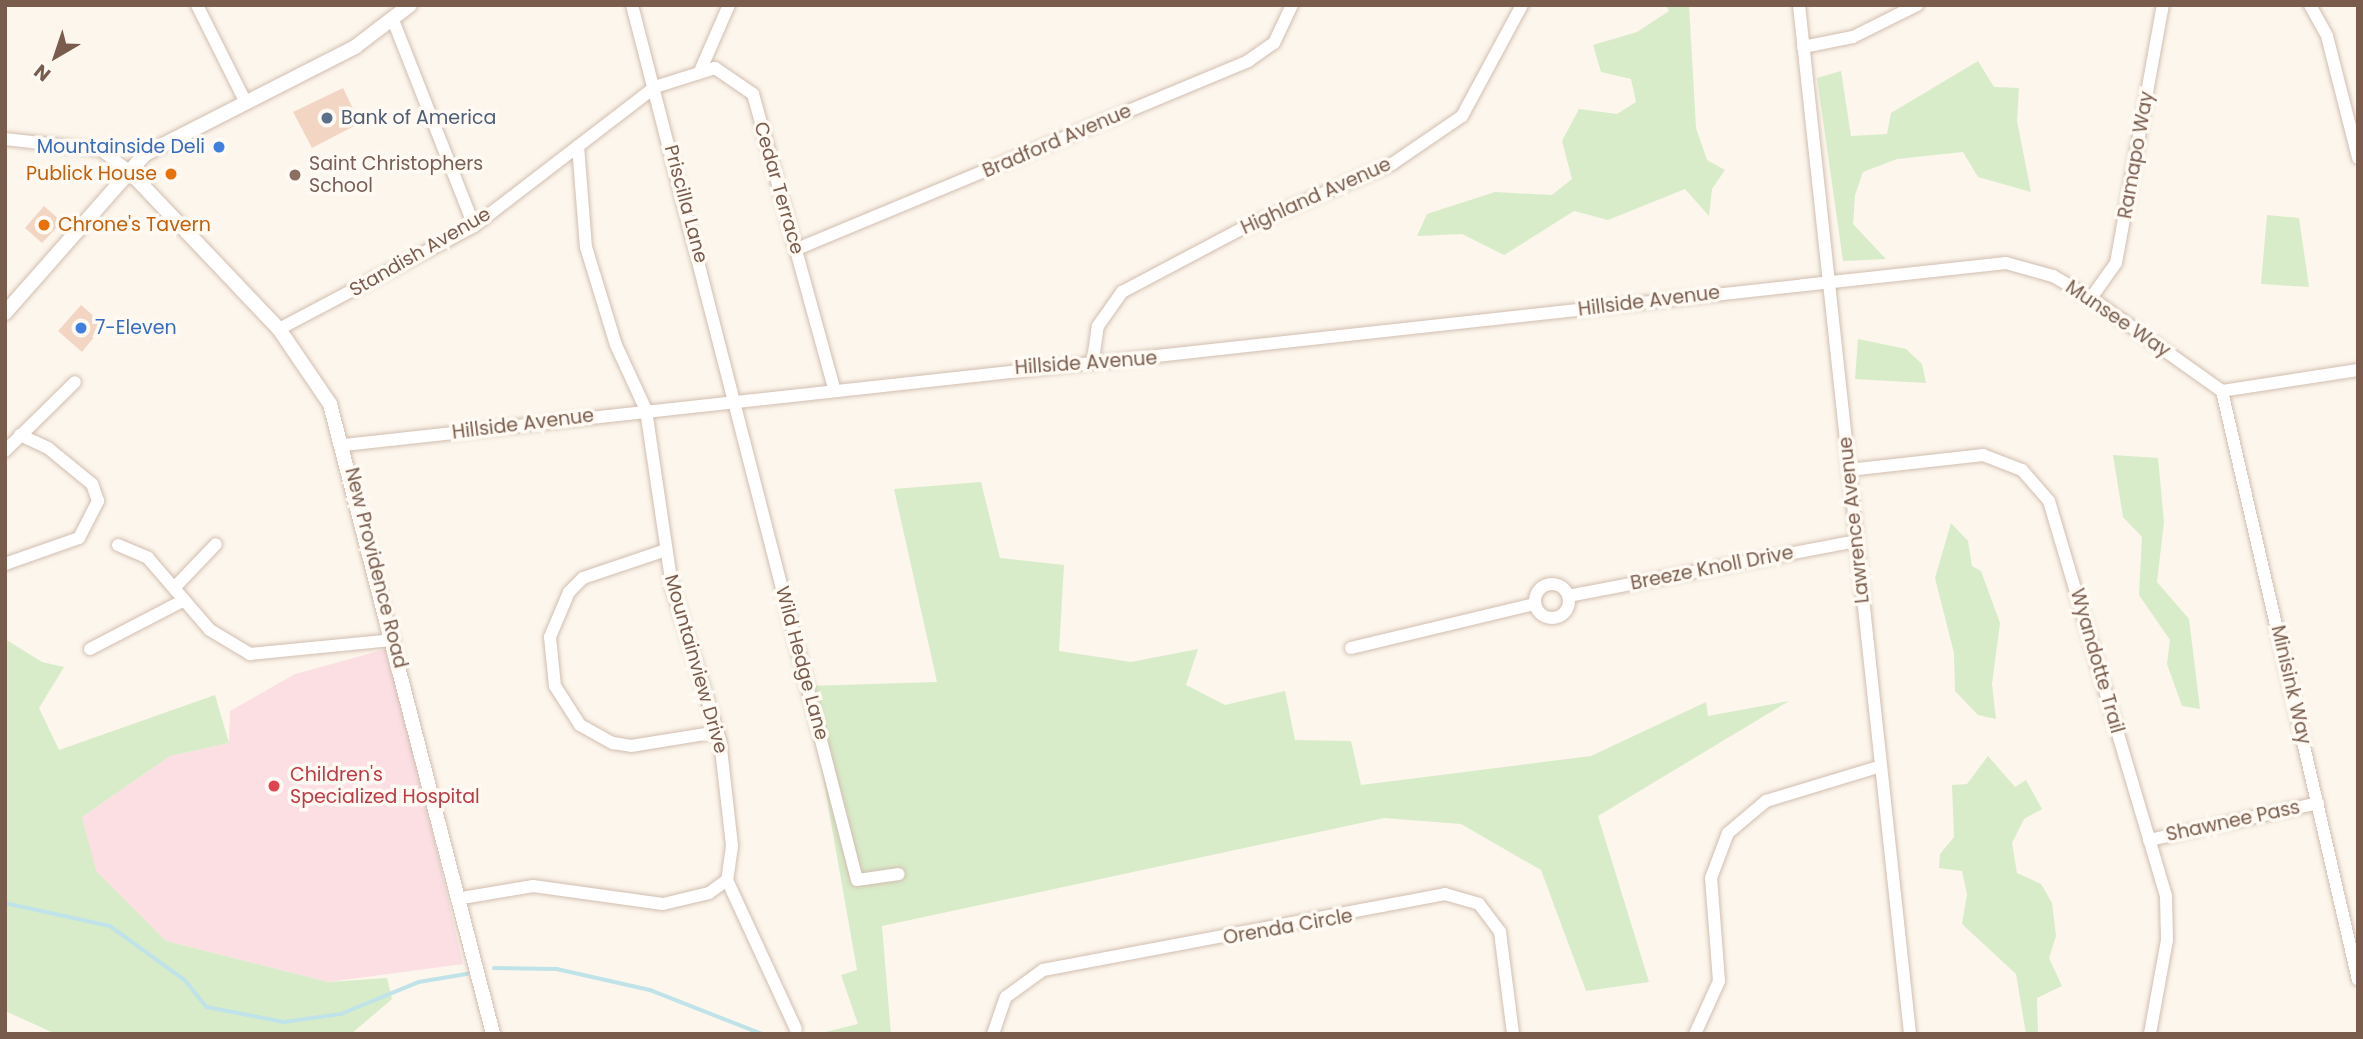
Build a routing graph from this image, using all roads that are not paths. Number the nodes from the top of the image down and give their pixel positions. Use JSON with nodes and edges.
{"nodes":[{"id":1,"x":197,"y":5,"type":"edge"},
{"id":2,"x":410,"y":5,"type":"edge"},
{"id":3,"x":632,"y":5,"type":"edge"},
{"id":4,"x":729,"y":5,"type":"edge"},
{"id":5,"x":1292,"y":5,"type":"edge"},
{"id":6,"x":1522,"y":5,"type":"edge"},
{"id":7,"x":1798,"y":5,"type":"edge"},
{"id":8,"x":1917,"y":5,"type":"edge"},
{"id":9,"x":2163,"y":5,"type":"edge"},
{"id":10,"x":2310,"y":5,"type":"edge"},
{"id":11,"x":393,"y":20,"type":"junction"},
{"id":12,"x":1803,"y":47,"type":"junction"},
{"id":13,"x":701,"y":69,"type":"junction"},
{"id":14,"x":655,"y":87,"type":"junction"},
{"id":15,"x":246,"y":103,"type":"junction"},
{"id":16,"x":5,"y":139,"type":"edge"},
{"id":17,"x":578,"y":146,"type":"junction"},
{"id":18,"x":2358,"y":158,"type":"edge"},
{"id":19,"x":128,"y":170,"type":"junction"},
{"id":20,"x":474,"y":226,"type":"junction"},
{"id":21,"x":797,"y":249,"type":"junction"},
{"id":22,"x":1828,"y":280,"type":"junction"},
{"id":23,"x":2091,"y":298,"type":"junction"},
{"id":24,"x":5,"y":313,"type":"edge"},
{"id":25,"x":279,"y":329,"type":"junction"},
{"id":26,"x":1093,"y":360,"type":"junction"},
{"id":27,"x":2358,"y":370,"type":"edge"},
{"id":28,"x":75,"y":382,"type":"dead end"},
{"id":29,"x":834,"y":388,"type":"junction"},
{"id":30,"x":2222,"y":391,"type":"junction"},
{"id":31,"x":739,"y":403,"type":"junction"},
{"id":32,"x":646,"y":410,"type":"junction"},
{"id":33,"x":20,"y":435,"type":"junction"},
{"id":34,"x":344,"y":445,"type":"junction"},
{"id":35,"x":5,"y":451,"type":"edge"},
{"id":36,"x":1849,"y":470,"type":"junction"},
{"id":37,"x":1856,"y":541,"type":"junction"},
{"id":38,"x":216,"y":544,"type":"dead end"},
{"id":39,"x":118,"y":545,"type":"dead end"},
{"id":40,"x":666,"y":550,"type":"junction"},
{"id":41,"x":5,"y":564,"type":"edge"},
{"id":42,"x":174,"y":587,"type":"junction"},
{"id":43,"x":1568,"y":596,"type":"junction"},
{"id":44,"x":184,"y":600,"type":"junction"},
{"id":45,"x":1534,"y":604,"type":"junction"},
{"id":46,"x":393,"y":640,"type":"junction"},
{"id":47,"x":1351,"y":648,"type":"dead end"},
{"id":48,"x":90,"y":649,"type":"dead end"},
{"id":49,"x":717,"y":732,"type":"junction"},
{"id":50,"x":1881,"y":766,"type":"junction"},
{"id":51,"x":2318,"y":803,"type":"junction"},
{"id":52,"x":2149,"y":840,"type":"junction"},
{"id":53,"x":899,"y":874,"type":"dead end"},
{"id":54,"x":727,"y":880,"type":"junction"},
{"id":55,"x":462,"y":898,"type":"junction"},
{"id":56,"x":2358,"y":980,"type":"edge"},
{"id":57,"x":796,"y":1029,"type":"dead end"},
{"id":58,"x":493,"y":1034,"type":"edge"},
{"id":59,"x":993,"y":1034,"type":"edge"},
{"id":60,"x":1513,"y":1034,"type":"edge"},
{"id":61,"x":1695,"y":1034,"type":"edge"},
{"id":62,"x":1910,"y":1034,"type":"edge"},
{"id":63,"x":2150,"y":1034,"type":"edge"}],
"edges":[{"from":1,"to":15,"type":"street"},
{"from":2,"to":11,"type":"street"},
{"from":3,"to":14,"type":"street","name":"Priscilla Lane"},
{"from":4,"to":13,"type":"street"},
{"from":5,"to":21,"type":"street","name":"Bradford Avenue"},
{"from":6,"to":26,"type":"street","name":"Highland Avenue"},
{"from":7,"to":12,"type":"street","name":"Lawrence Avenue"},
{"from":8,"to":12,"type":"street"},
{"from":9,"to":23,"type":"street","name":"Ramapo Way"},
{"from":10,"to":18,"type":"street"},
{"from":11,"to":15,"type":"street"},
{"from":11,"to":20,"type":"street"},
{"from":12,"to":22,"type":"street","name":"Lawrence Avenue"},
{"from":13,"to":14,"type":"street"},
{"from":13,"to":21,"type":"street","name":"Cedar Terrace"},
{"from":14,"to":17,"type":"street","name":"Standish Avenue"},
{"from":14,"to":31,"type":"street","name":"Priscilla Lane"},
{"from":15,"to":19,"type":"street"},
{"from":16,"to":19,"type":"street"},
{"from":17,"to":20,"type":"street","name":"Standish Avenue"},
{"from":17,"to":32,"type":"street","name":"Mountainview Drive"},
{"from":19,"to":24,"type":"street"},
{"from":19,"to":25,"type":"street","name":"New Providence Road"},
{"from":20,"to":25,"type":"street","name":"Standish Avenue"},
{"from":21,"to":29,"type":"street","name":"Cedar Terrace"},
{"from":22,"to":23,"type":"street","name":"Munsee Way"},
{"from":22,"to":26,"type":"street","name":"Hillside Avenue"},
{"from":22,"to":36,"type":"street","name":"Lawrence Avenue"},
{"from":23,"to":30,"type":"street","name":"Munsee Way"},
{"from":25,"to":34,"type":"street","name":"New Providence Road"},
{"from":26,"to":29,"type":"street","name":"Hillside Avenue"},
{"from":27,"to":30,"type":"street"},
{"from":28,"to":33,"type":"street"},
{"from":29,"to":31,"type":"street","name":"Hillside Avenue"},
{"from":30,"to":51,"type":"street","name":"Minisink Way"},
{"from":31,"to":32,"type":"street","name":"Hillside Avenue"},
{"from":31,"to":53,"type":"street","name":"Wild Hedge Lane"},
{"from":32,"to":34,"type":"street","name":"Hillside Avenue"},
{"from":32,"to":40,"type":"street","name":"Mountainview Drive"},
{"from":33,"to":35,"type":"street"},
{"from":33,"to":41,"type":"street"},
{"from":34,"to":46,"type":"street","name":"New Providence Road"},
{"from":36,"to":37,"type":"street","name":"Lawrence Avenue"},
{"from":36,"to":52,"type":"street","name":"Wyandotte Trail"},
{"from":37,"to":43,"type":"street","name":"Breeze Knoll Drive"},
{"from":37,"to":50,"type":"street","name":"Lawrence Avenue"},
{"from":38,"to":42,"type":"street"},
{"from":39,"to":42,"type":"street"},
{"from":40,"to":49,"type":"street","name":"Mountainview Drive"},
{"from":40,"to":49,"type":"street"},
{"from":42,"to":44,"type":"street"},
{"from":43,"to":45,"type":"street","name":"Breeze Knoll Drive"},
{"from":43,"to":45,"type":"street"},
{"from":44,"to":46,"type":"street"},
{"from":44,"to":48,"type":"street"},
{"from":45,"to":47,"type":"street","name":"Breeze Knoll Drive"},
{"from":46,"to":55,"type":"street","name":"New Providence Road"},
{"from":49,"to":54,"type":"street","name":"Mountainview Drive"},
{"from":50,"to":61,"type":"street"},
{"from":50,"to":62,"type":"street","name":"Lawrence Avenue"},
{"from":51,"to":52,"type":"street","name":"Shawnee Pass"},
{"from":51,"to":56,"type":"street","name":"Minisink Way"},
{"from":52,"to":63,"type":"street","name":"Wyandotte Trail"},
{"from":54,"to":55,"type":"street"},
{"from":54,"to":57,"type":"street"},
{"from":55,"to":58,"type":"street","name":"New Providence Road"},
{"from":59,"to":60,"type":"street","name":"Orenda Circle"}]}
